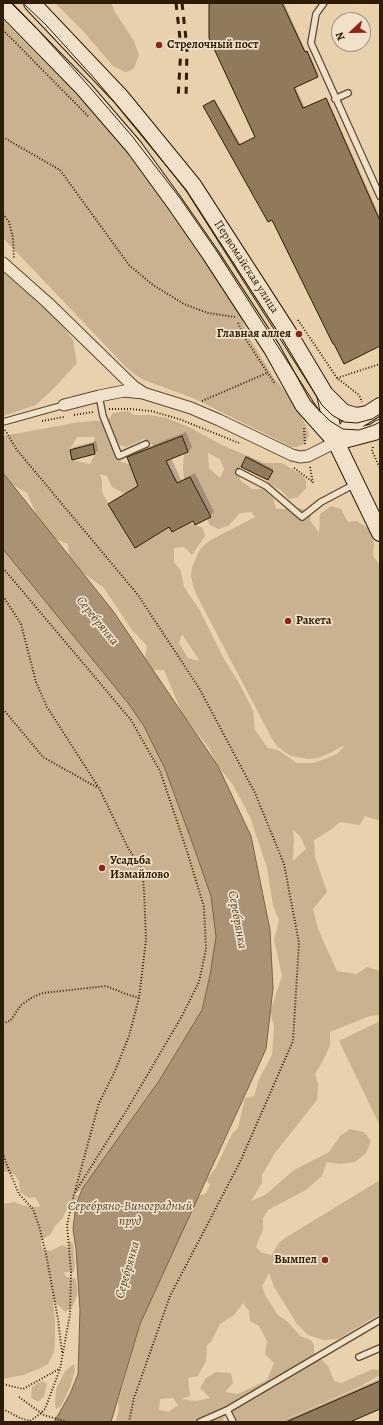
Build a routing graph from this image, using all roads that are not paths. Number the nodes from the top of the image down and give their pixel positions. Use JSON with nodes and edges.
{"nodes":[{"id":1,"x":32,"y":3,"type":"edge"},
{"id":2,"x":324,"y":3,"type":"edge"},
{"id":3,"x":3,"y":6,"type":"edge"},
{"id":4,"x":348,"y":93,"type":"dead end"},
{"id":5,"x":335,"y":99,"type":"junction"},
{"id":6,"x":380,"y":196,"type":"edge"},
{"id":7,"x":3,"y":263,"type":"edge"},
{"id":8,"x":143,"y":393,"type":"junction"},
{"id":9,"x":325,"y":394,"type":"junction"},
{"id":10,"x":99,"y":396,"type":"junction"},
{"id":11,"x":64,"y":405,"type":"joint"},
{"id":12,"x":370,"y":409,"type":"edge"},
{"id":13,"x":3,"y":422,"type":"edge"},
{"id":14,"x":380,"y":428,"type":"edge"},
{"id":15,"x":336,"y":442,"type":"junction"},
{"id":16,"x":146,"y":444,"type":"dead end"},
{"id":17,"x":239,"y":472,"type":"dead end"},
{"id":18,"x":356,"y":484,"type":"junction"},
{"id":19,"x":380,"y":533,"type":"edge"},
{"id":20,"x":380,"y":1320,"type":"edge"},
{"id":21,"x":380,"y":1348,"type":"edge"},
{"id":22,"x":359,"y":1358,"type":"dead end"},
{"id":23,"x":227,"y":1410,"type":"junction"},
{"id":24,"x":200,"y":1422,"type":"edge"},
{"id":25,"x":232,"y":1422,"type":"edge"}],
"edges":[{"from":1,"to":9,"type":"main road","name":"Первомайская улица"},
{"from":2,"to":5,"type":"lane"},
{"from":3,"to":15,"type":"main road","name":"Первомайская улица"},
{"from":4,"to":5,"type":"lane"},
{"from":5,"to":6,"type":"lane"},
{"from":7,"to":8,"type":"street"},
{"from":8,"to":10,"type":"street"},
{"from":8,"to":15,"type":"street"},
{"from":9,"to":12,"type":"main road"},
{"from":9,"to":15,"type":"main road","name":"Первомайская улица"},
{"from":10,"to":11,"type":"street"},
{"from":10,"to":16,"type":"lane"},
{"from":11,"to":13,"type":"lane"},
{"from":12,"to":15,"type":"main road"},
{"from":14,"to":15,"type":"main road"},
{"from":15,"to":18,"type":"main road"},
{"from":17,"to":18,"type":"lane"},
{"from":18,"to":19,"type":"main road"},
{"from":20,"to":23,"type":"lane"},
{"from":21,"to":22,"type":"lane"},
{"from":23,"to":24,"type":"lane"},
{"from":23,"to":25,"type":"lane"}]}
